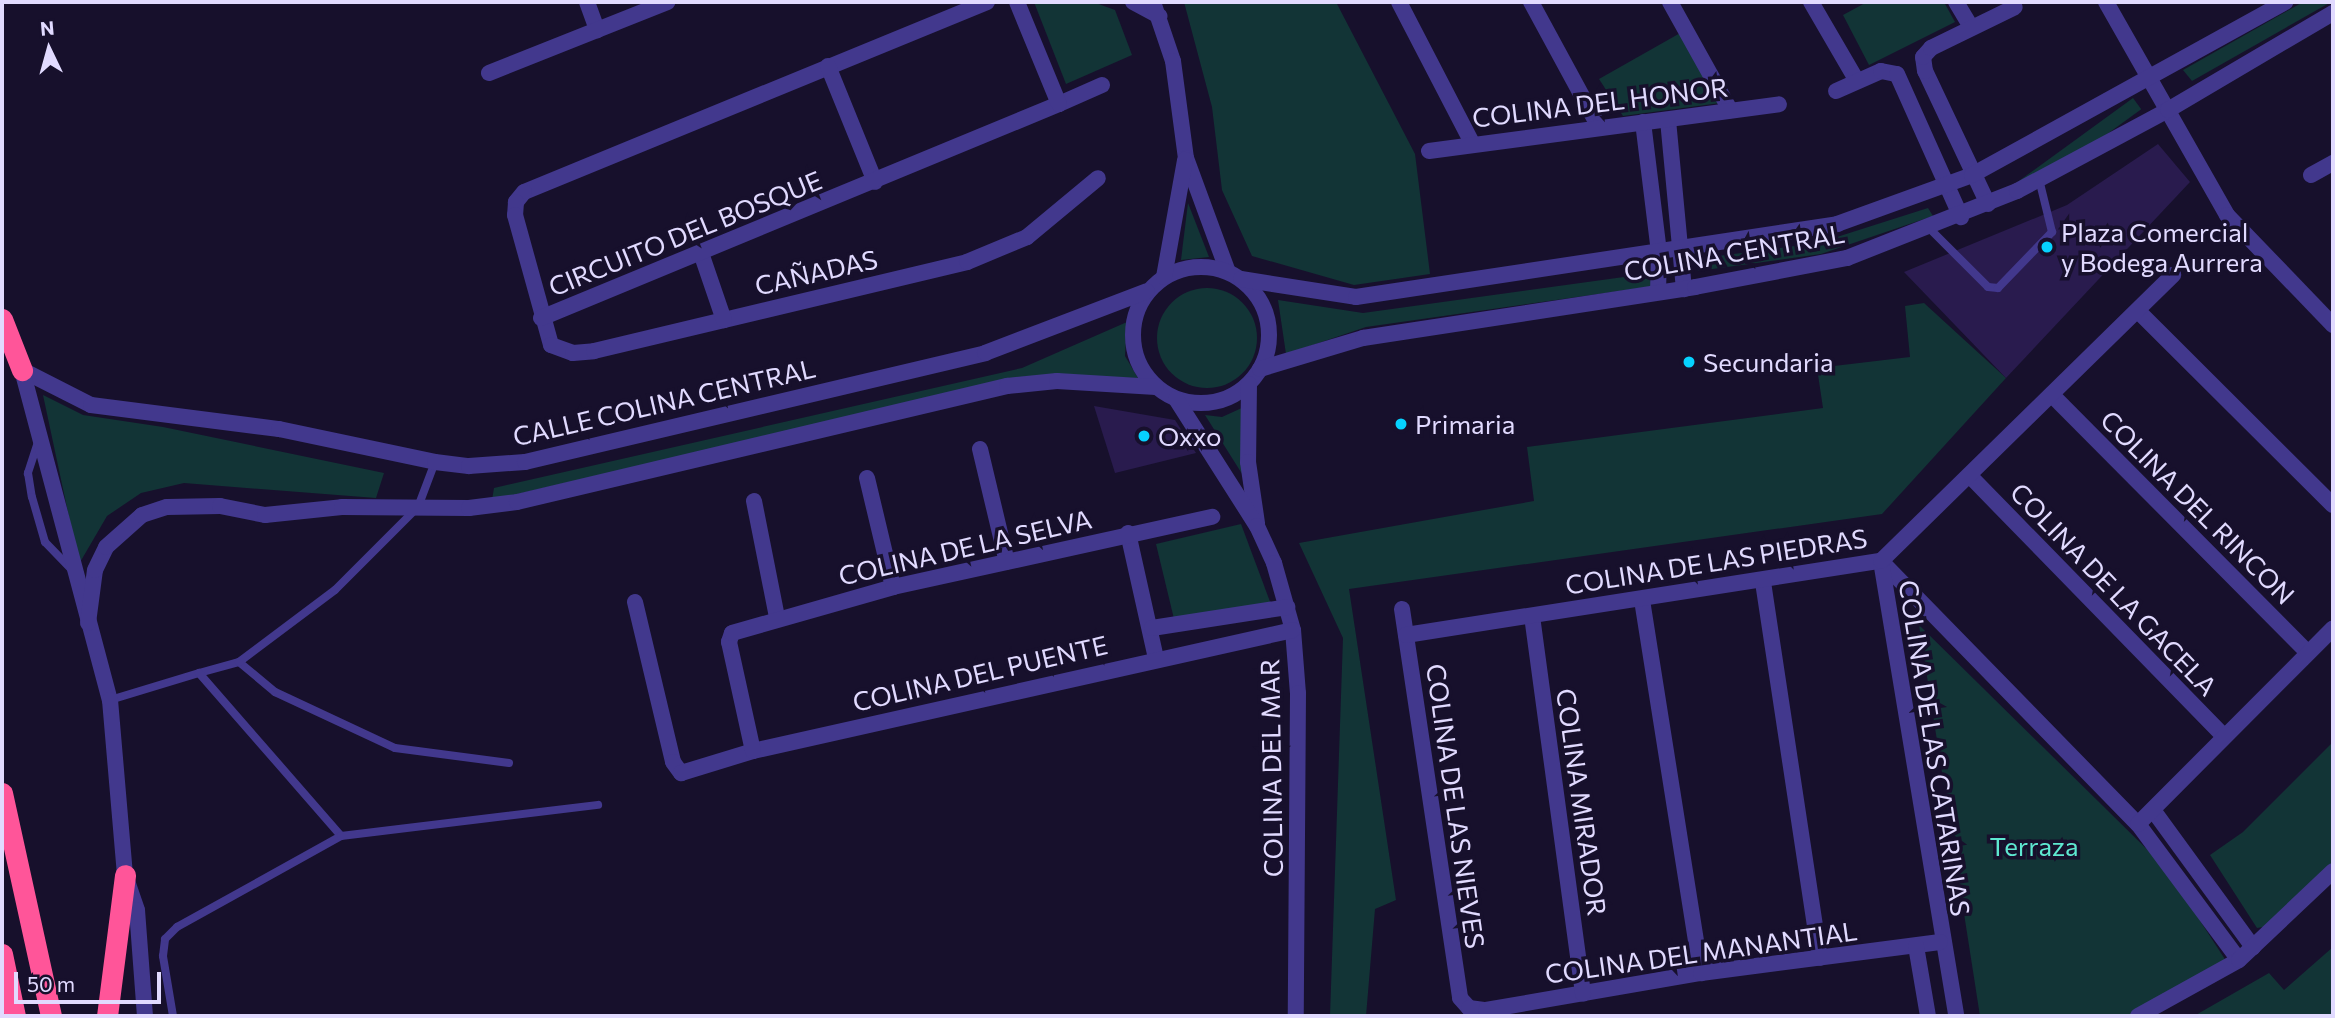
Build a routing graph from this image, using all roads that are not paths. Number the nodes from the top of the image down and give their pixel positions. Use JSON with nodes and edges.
{"nodes":[{"id":1,"x":587,"y":2,"type":"edge"},
{"id":2,"x":667,"y":2,"type":"edge"},
{"id":3,"x":988,"y":2,"type":"edge"},
{"id":4,"x":1017,"y":2,"type":"edge"},
{"id":5,"x":1133,"y":2,"type":"edge"},
{"id":6,"x":1399,"y":2,"type":"edge"},
{"id":7,"x":1531,"y":2,"type":"edge"},
{"id":8,"x":1670,"y":2,"type":"edge"},
{"id":9,"x":1811,"y":2,"type":"edge"},
{"id":10,"x":1956,"y":2,"type":"edge"},
{"id":11,"x":2106,"y":2,"type":"edge"},
{"id":12,"x":2279,"y":3,"type":"edge"},
{"id":13,"x":2015,"y":6,"type":"dead end"},
{"id":14,"x":1156,"y":9,"type":"edge"},
{"id":15,"x":2256,"y":9,"type":"edge"},
{"id":16,"x":2333,"y":13,"type":"edge"},
{"id":17,"x":1971,"y":27,"type":"junction"},
{"id":18,"x":597,"y":30,"type":"junction"},
{"id":19,"x":828,"y":66,"type":"junction"},
{"id":20,"x":489,"y":73,"type":"dead end"},
{"id":21,"x":2149,"y":80,"type":"junction"},
{"id":22,"x":1857,"y":81,"type":"junction"},
{"id":23,"x":1102,"y":85,"type":"dead end"},
{"id":24,"x":1836,"y":91,"type":"dead end"},
{"id":25,"x":1059,"y":104,"type":"junction"},
{"id":26,"x":1779,"y":104,"type":"dead end"},
{"id":27,"x":1730,"y":110,"type":"junction"},
{"id":28,"x":2168,"y":110,"type":"junction"},
{"id":29,"x":1668,"y":120,"type":"junction"},
{"id":30,"x":1643,"y":122,"type":"junction"},
{"id":31,"x":1600,"y":127,"type":"junction"},
{"id":32,"x":1472,"y":143,"type":"junction"},
{"id":33,"x":1429,"y":151,"type":"dead end"},
{"id":34,"x":1186,"y":158,"type":"junction"},
{"id":35,"x":2333,"y":163,"type":"edge"},
{"id":36,"x":1972,"y":174,"type":"junction"},
{"id":37,"x":2311,"y":175,"type":"dead end"},
{"id":38,"x":1098,"y":178,"type":"dead end"},
{"id":39,"x":2039,"y":179,"type":"junction"},
{"id":40,"x":875,"y":182,"type":"junction"},
{"id":41,"x":1948,"y":187,"type":"junction"},
{"id":42,"x":1988,"y":204,"type":"junction"},
{"id":43,"x":1961,"y":217,"type":"junction"},
{"id":44,"x":1929,"y":228,"type":"junction"},
{"id":45,"x":1683,"y":249,"type":"junction"},
{"id":46,"x":1659,"y":251,"type":"junction"},
{"id":47,"x":701,"y":253,"type":"junction"},
{"id":48,"x":1234,"y":275,"type":"junction"},
{"id":49,"x":2172,"y":275,"type":"dead end"},
{"id":50,"x":1164,"y":277,"type":"junction"},
{"id":51,"x":1684,"y":289,"type":"junction"},
{"id":52,"x":1147,"y":291,"type":"junction"},
{"id":53,"x":1658,"y":292,"type":"junction"},
{"id":54,"x":2138,"y":311,"type":"junction"},
{"id":55,"x":541,"y":318,"type":"junction"},
{"id":56,"x":2,"y":319,"type":"edge"},
{"id":57,"x":724,"y":320,"type":"junction"},
{"id":58,"x":2333,"y":325,"type":"edge"},
{"id":59,"x":1260,"y":369,"type":"junction"},
{"id":60,"x":22,"y":370,"type":"junction"},
{"id":61,"x":1249,"y":384,"type":"junction"},
{"id":62,"x":1156,"y":387,"type":"junction"},
{"id":63,"x":2053,"y":396,"type":"junction"},
{"id":64,"x":1176,"y":399,"type":"junction"},
{"id":65,"x":41,"y":434,"type":"junction"},
{"id":66,"x":980,"y":449,"type":"dead end"},
{"id":67,"x":435,"y":462,"type":"junction"},
{"id":68,"x":1970,"y":476,"type":"junction"},
{"id":69,"x":867,"y":478,"type":"dead end"},
{"id":70,"x":754,"y":501,"type":"dead end"},
{"id":71,"x":2333,"y":505,"type":"edge"},
{"id":72,"x":418,"y":507,"type":"junction"},
{"id":73,"x":1212,"y":517,"type":"dead end"},
{"id":74,"x":1257,"y":526,"type":"junction"},
{"id":75,"x":1128,"y":533,"type":"junction"},
{"id":76,"x":1881,"y":561,"type":"junction"},
{"id":77,"x":1007,"y":562,"type":"junction"},
{"id":78,"x":73,"y":571,"type":"junction"},
{"id":79,"x":1763,"y":582,"type":"junction"},
{"id":80,"x":893,"y":587,"type":"junction"},
{"id":81,"x":1642,"y":600,"type":"junction"},
{"id":82,"x":635,"y":602,"type":"dead end"},
{"id":83,"x":1287,"y":607,"type":"junction"},
{"id":84,"x":1402,"y":609,"type":"dead end"},
{"id":85,"x":1532,"y":616,"type":"junction"},
{"id":86,"x":777,"y":617,"type":"junction"},
{"id":87,"x":88,"y":623,"type":"junction"},
{"id":88,"x":1152,"y":628,"type":"junction"},
{"id":89,"x":2333,"y":628,"type":"edge"},
{"id":90,"x":1293,"y":630,"type":"junction"},
{"id":91,"x":1406,"y":635,"type":"junction"},
{"id":92,"x":2308,"y":653,"type":"junction"},
{"id":93,"x":1156,"y":658,"type":"junction"},
{"id":94,"x":239,"y":662,"type":"junction"},
{"id":95,"x":199,"y":673,"type":"junction"},
{"id":96,"x":110,"y":700,"type":"junction"},
{"id":97,"x":2224,"y":736,"type":"junction"},
{"id":98,"x":753,"y":751,"type":"junction"},
{"id":99,"x":509,"y":763,"type":"dead end"},
{"id":100,"x":2,"y":793,"type":"edge"},
{"id":101,"x":598,"y":805,"type":"dead end"},
{"id":102,"x":2153,"y":810,"type":"junction"},
{"id":103,"x":2138,"y":824,"type":"junction"},
{"id":104,"x":341,"y":836,"type":"junction"},
{"id":105,"x":2333,"y":872,"type":"edge"},
{"id":106,"x":125,"y":876,"type":"junction"},
{"id":107,"x":1940,"y":942,"type":"junction"},
{"id":108,"x":1916,"y":946,"type":"junction"},
{"id":109,"x":2253,"y":947,"type":"junction"},
{"id":110,"x":2,"y":954,"type":"edge"},
{"id":111,"x":1819,"y":958,"type":"junction"},
{"id":112,"x":2239,"y":960,"type":"junction"},
{"id":113,"x":1701,"y":973,"type":"junction"},
{"id":114,"x":8,"y":977,"type":"junction"},
{"id":115,"x":1583,"y":994,"type":"junction"},
{"id":116,"x":1469,"y":1008,"type":"joint"},
{"id":117,"x":3,"y":1016,"type":"edge"},
{"id":118,"x":15,"y":1016,"type":"edge"},
{"id":119,"x":51,"y":1016,"type":"edge"},
{"id":120,"x":107,"y":1016,"type":"edge"},
{"id":121,"x":145,"y":1016,"type":"edge"},
{"id":122,"x":173,"y":1016,"type":"edge"},
{"id":123,"x":1296,"y":1016,"type":"edge"},
{"id":124,"x":1928,"y":1016,"type":"edge"},
{"id":125,"x":1956,"y":1016,"type":"edge"},
{"id":126,"x":2138,"y":1016,"type":"edge"}],
"edges":[{"from":1,"to":18,"type":"street"},
{"from":2,"to":18,"type":"street"},
{"from":3,"to":19,"type":"street","name":"CIRCUITO DEL BOSQUE"},
{"from":4,"to":25,"type":"street"},
{"from":5,"to":14,"type":"street"},
{"from":6,"to":32,"type":"street"},
{"from":7,"to":31,"type":"street"},
{"from":8,"to":27,"type":"street"},
{"from":9,"to":22,"type":"street"},
{"from":10,"to":17,"type":"street"},
{"from":11,"to":21,"type":"street"},
{"from":12,"to":15,"type":"street","name":"COLINA CENTRAL"},
{"from":13,"to":17,"type":"street"},
{"from":14,"to":34,"type":"street"},
{"from":15,"to":21,"type":"street","name":"COLINA CENTRAL"},
{"from":16,"to":28,"type":"street","name":"COLINA CENTRAL"},
{"from":17,"to":36,"type":"street"},
{"from":18,"to":20,"type":"street"},
{"from":19,"to":40,"type":"street"},
{"from":19,"to":55,"type":"street","name":"CIRCUITO DEL BOSQUE"},
{"from":21,"to":28,"type":"street"},
{"from":21,"to":36,"type":"street","name":"COLINA CENTRAL"},
{"from":22,"to":24,"type":"street"},
{"from":22,"to":41,"type":"street"},
{"from":23,"to":25,"type":"street","name":"CIRCUITO DEL BOSQUE"},
{"from":25,"to":40,"type":"street","name":"CIRCUITO DEL BOSQUE"},
{"from":26,"to":27,"type":"street","name":"COLINA DEL HONOR"},
{"from":27,"to":29,"type":"street","name":"COLINA DEL HONOR"},
{"from":28,"to":39,"type":"street","name":"COLINA CENTRAL"},
{"from":28,"to":58,"type":"street"},
{"from":29,"to":30,"type":"street","name":"COLINA DEL HONOR"},
{"from":29,"to":45,"type":"street"},
{"from":30,"to":31,"type":"street","name":"COLINA DEL HONOR"},
{"from":30,"to":46,"type":"street"},
{"from":31,"to":32,"type":"street","name":"COLINA DEL HONOR"},
{"from":32,"to":33,"type":"street","name":"COLINA DEL HONOR"},
{"from":34,"to":48,"type":"street"},
{"from":34,"to":50,"type":"street"},
{"from":35,"to":37,"type":"street"},
{"from":36,"to":41,"type":"street","name":"COLINA CENTRAL"},
{"from":36,"to":42,"type":"street"},
{"from":38,"to":57,"type":"street","name":"CAÑADAS"},
{"from":39,"to":42,"type":"street","name":"COLINA CENTRAL"},
{"from":39,"to":44,"type":"lane"},
{"from":40,"to":47,"type":"street","name":"CIRCUITO DEL BOSQUE"},
{"from":41,"to":43,"type":"street"},
{"from":41,"to":45,"type":"street","name":"COLINA CENTRAL"},
{"from":42,"to":43,"type":"street","name":"COLINA CENTRAL"},
{"from":43,"to":44,"type":"street","name":"COLINA CENTRAL"},
{"from":44,"to":51,"type":"street","name":"COLINA CENTRAL"},
{"from":45,"to":46,"type":"street","name":"COLINA CENTRAL"},
{"from":45,"to":51,"type":"street"},
{"from":46,"to":48,"type":"street","name":"COLINA CENTRAL"},
{"from":46,"to":53,"type":"street"},
{"from":47,"to":55,"type":"street","name":"CIRCUITO DEL BOSQUE"},
{"from":47,"to":57,"type":"street"},
{"from":48,"to":50,"type":"street"},
{"from":48,"to":59,"type":"street"},
{"from":49,"to":54,"type":"street","name":"COLINA DE LAS PIEDRAS"},
{"from":50,"to":52,"type":"street"},
{"from":51,"to":53,"type":"street","name":"COLINA CENTRAL"},
{"from":52,"to":62,"type":"street"},
{"from":52,"to":67,"type":"street","name":"CALLE COLINA CENTRAL"},
{"from":53,"to":59,"type":"street","name":"COLINA CENTRAL"},
{"from":54,"to":63,"type":"street","name":"COLINA DE LAS PIEDRAS"},
{"from":54,"to":71,"type":"street"},
{"from":55,"to":57,"type":"street","name":"CAÑADAS"},
{"from":56,"to":60,"type":"highway"},
{"from":59,"to":61,"type":"street"},
{"from":60,"to":65,"type":"street"},
{"from":60,"to":67,"type":"street","name":"CALLE COLINA CENTRAL"},
{"from":61,"to":64,"type":"street"},
{"from":61,"to":74,"type":"street","name":"COLINA DEL MAR"},
{"from":62,"to":64,"type":"street"},
{"from":62,"to":72,"type":"street"},
{"from":63,"to":68,"type":"street","name":"COLINA DE LAS PIEDRAS"},
{"from":63,"to":92,"type":"street","name":"COLINA DEL RINCON"},
{"from":64,"to":74,"type":"street","name":"COLINA DEL MAR"},
{"from":65,"to":78,"type":"street"},
{"from":65,"to":78,"type":"lane"},
{"from":66,"to":77,"type":"street"},
{"from":67,"to":72,"type":"lane"},
{"from":68,"to":76,"type":"street","name":"COLINA DE LAS PIEDRAS"},
{"from":68,"to":97,"type":"street","name":"COLINA DE LA GACELA"},
{"from":69,"to":80,"type":"street"},
{"from":70,"to":86,"type":"street"},
{"from":72,"to":87,"type":"street"},
{"from":72,"to":94,"type":"lane"},
{"from":73,"to":75,"type":"street","name":"COLINA DE LA SELVA"},
{"from":74,"to":83,"type":"street","name":"COLINA DEL MAR"},
{"from":75,"to":77,"type":"street","name":"COLINA DE LA SELVA"},
{"from":75,"to":88,"type":"street"},
{"from":76,"to":79,"type":"street","name":"COLINA DE LAS PIEDRAS"},
{"from":76,"to":103,"type":"street"},
{"from":76,"to":107,"type":"street","name":"COLINA DE LAS CATARINAS"},
{"from":77,"to":80,"type":"street","name":"COLINA DE LA SELVA"},
{"from":78,"to":87,"type":"street"},
{"from":79,"to":81,"type":"street","name":"COLINA DE LAS PIEDRAS"},
{"from":79,"to":111,"type":"street"},
{"from":80,"to":86,"type":"street","name":"COLINA DE LA SELVA"},
{"from":81,"to":85,"type":"street","name":"COLINA DE LAS PIEDRAS"},
{"from":81,"to":113,"type":"street"},
{"from":82,"to":98,"type":"street","name":"COLINA DEL PUENTE"},
{"from":83,"to":88,"type":"street"},
{"from":83,"to":90,"type":"street","name":"COLINA DEL MAR"},
{"from":84,"to":91,"type":"street","name":"COLINA DE LAS NIEVES"},
{"from":85,"to":91,"type":"street","name":"COLINA DE LAS PIEDRAS"},
{"from":85,"to":115,"type":"street","name":"COLINA MIRADOR"},
{"from":86,"to":98,"type":"street","name":"COLINA DE LA SELVA"},
{"from":87,"to":96,"type":"street"},
{"from":88,"to":93,"type":"street"},
{"from":89,"to":92,"type":"street"},
{"from":90,"to":93,"type":"street","name":"COLINA DEL PUENTE"},
{"from":90,"to":123,"type":"street","name":"COLINA DEL MAR"},
{"from":91,"to":116,"type":"street","name":"COLINA DE LAS NIEVES"},
{"from":92,"to":97,"type":"street"},
{"from":93,"to":98,"type":"street","name":"COLINA DEL PUENTE"},
{"from":94,"to":95,"type":"lane"},
{"from":94,"to":99,"type":"lane"},
{"from":95,"to":96,"type":"lane"},
{"from":95,"to":104,"type":"lane"},
{"from":96,"to":106,"type":"street"},
{"from":97,"to":102,"type":"street"},
{"from":100,"to":119,"type":"highway"},
{"from":101,"to":104,"type":"lane"},
{"from":102,"to":103,"type":"street"},
{"from":102,"to":109,"type":"street"},
{"from":103,"to":112,"type":"street"},
{"from":104,"to":122,"type":"lane"},
{"from":105,"to":109,"type":"street"},
{"from":106,"to":120,"type":"highway"},
{"from":106,"to":121,"type":"street"},
{"from":107,"to":108,"type":"street","name":"COLINA DEL MANANTIAL"},
{"from":107,"to":125,"type":"street","name":"COLINA DE LAS CATARINAS"},
{"from":108,"to":111,"type":"street","name":"COLINA DEL MANANTIAL"},
{"from":108,"to":124,"type":"street"},
{"from":109,"to":112,"type":"street"},
{"from":110,"to":114,"type":"highway"},
{"from":111,"to":113,"type":"street","name":"COLINA DEL MANANTIAL"},
{"from":112,"to":126,"type":"street"},
{"from":113,"to":115,"type":"street","name":"COLINA DEL MANANTIAL"},
{"from":114,"to":117,"type":"highway"},
{"from":114,"to":118,"type":"highway"},
{"from":115,"to":116,"type":"street","name":"COLINA DEL MANANTIAL"}]}
